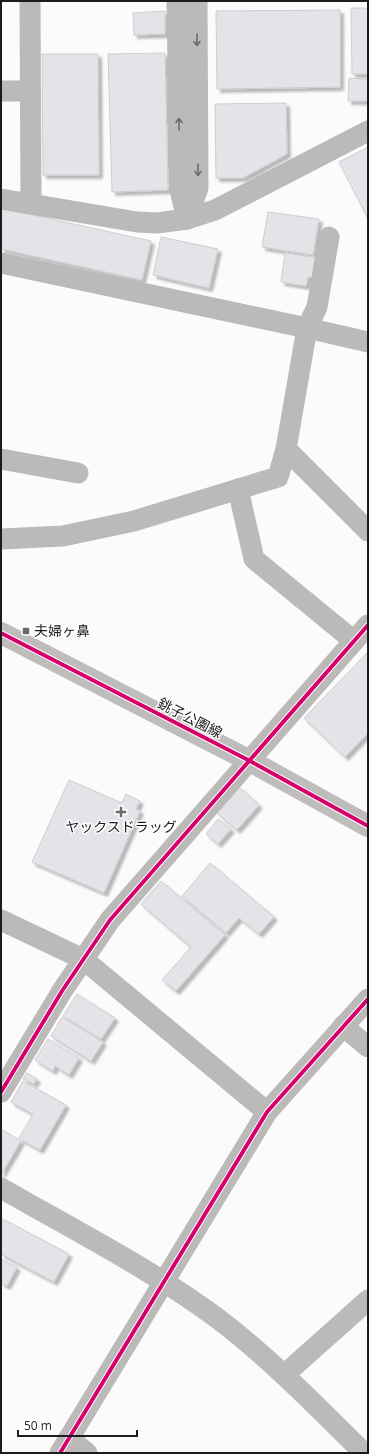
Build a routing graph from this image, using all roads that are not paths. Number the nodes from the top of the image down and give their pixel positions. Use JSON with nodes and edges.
{"nodes":[{"id":1,"x":30,"y":1,"type":"edge"},
{"id":2,"x":177,"y":1,"type":"edge"},
{"id":3,"x":197,"y":1,"type":"edge"},
{"id":4,"x":1,"y":91,"type":"edge"},
{"id":5,"x":30,"y":91,"type":"junction"},
{"id":6,"x":368,"y":131,"type":"edge"},
{"id":7,"x":1,"y":199,"type":"edge"},
{"id":8,"x":31,"y":204,"type":"junction"},
{"id":9,"x":187,"y":218,"type":"junction"},
{"id":10,"x":329,"y":237,"type":"dead end"},
{"id":11,"x":1,"y":263,"type":"edge"},
{"id":12,"x":307,"y":328,"type":"junction"},
{"id":13,"x":368,"y":342,"type":"edge"},
{"id":14,"x":286,"y":449,"type":"junction"},
{"id":15,"x":1,"y":459,"type":"edge"},
{"id":16,"x":78,"y":473,"type":"dead end"},
{"id":17,"x":238,"y":489,"type":"junction"},
{"id":18,"x":368,"y":531,"type":"edge"},
{"id":19,"x":1,"y":539,"type":"edge"},
{"id":20,"x":368,"y":625,"type":"edge"},
{"id":21,"x":1,"y":633,"type":"edge"},
{"id":22,"x":354,"y":641,"type":"junction"},
{"id":23,"x":250,"y":761,"type":"junction"},
{"id":24,"x":367,"y":823,"type":"edge"},
{"id":25,"x":1,"y":920,"type":"edge"},
{"id":26,"x":83,"y":959,"type":"junction"},
{"id":27,"x":368,"y":999,"type":"edge"},
{"id":28,"x":343,"y":1026,"type":"junction"},
{"id":29,"x":368,"y":1047,"type":"edge"},
{"id":30,"x":1,"y":1092,"type":"edge"},
{"id":31,"x":267,"y":1112,"type":"junction"},
{"id":32,"x":1,"y":1188,"type":"edge"},
{"id":33,"x":164,"y":1281,"type":"junction"},
{"id":34,"x":368,"y":1300,"type":"edge"},
{"id":35,"x":284,"y":1375,"type":"junction"},
{"id":36,"x":64,"y":1445,"type":"edge"},
{"id":37,"x":87,"y":1453,"type":"edge"},
{"id":38,"x":364,"y":1453,"type":"edge"}],
"edges":[{"from":1,"to":5,"type":"street"},
{"from":9,"to":2,"type":"street","one_way":true},
{"from":3,"to":9,"type":"street","one_way":true},
{"from":4,"to":5,"type":"street"},
{"from":5,"to":8,"type":"street"},
{"from":6,"to":9,"type":"street"},
{"from":7,"to":8,"type":"street"},
{"from":8,"to":9,"type":"street"},
{"from":10,"to":12,"type":"street"},
{"from":11,"to":12,"type":"street"},
{"from":12,"to":13,"type":"street"},
{"from":12,"to":14,"type":"street"},
{"from":14,"to":17,"type":"street"},
{"from":14,"to":18,"type":"street"},
{"from":15,"to":16,"type":"street"},
{"from":17,"to":19,"type":"street"},
{"from":17,"to":22,"type":"street"},
{"from":20,"to":22,"type":"street"},
{"from":21,"to":23,"type":"main road","name":"銚子公園線"},
{"from":22,"to":23,"type":"street"},
{"from":23,"to":24,"type":"main road","name":"銚子公園線"},
{"from":23,"to":26,"type":"street"},
{"from":25,"to":26,"type":"street"},
{"from":26,"to":30,"type":"street"},
{"from":26,"to":31,"type":"street"},
{"from":27,"to":28,"type":"street"},
{"from":28,"to":29,"type":"street"},
{"from":28,"to":31,"type":"street"},
{"from":31,"to":33,"type":"street"},
{"from":32,"to":33,"type":"street"},
{"from":33,"to":35,"type":"street"},
{"from":33,"to":36,"type":"street"},
{"from":34,"to":35,"type":"street"},
{"from":35,"to":38,"type":"street"},
{"from":36,"to":37,"type":"street"}]}
